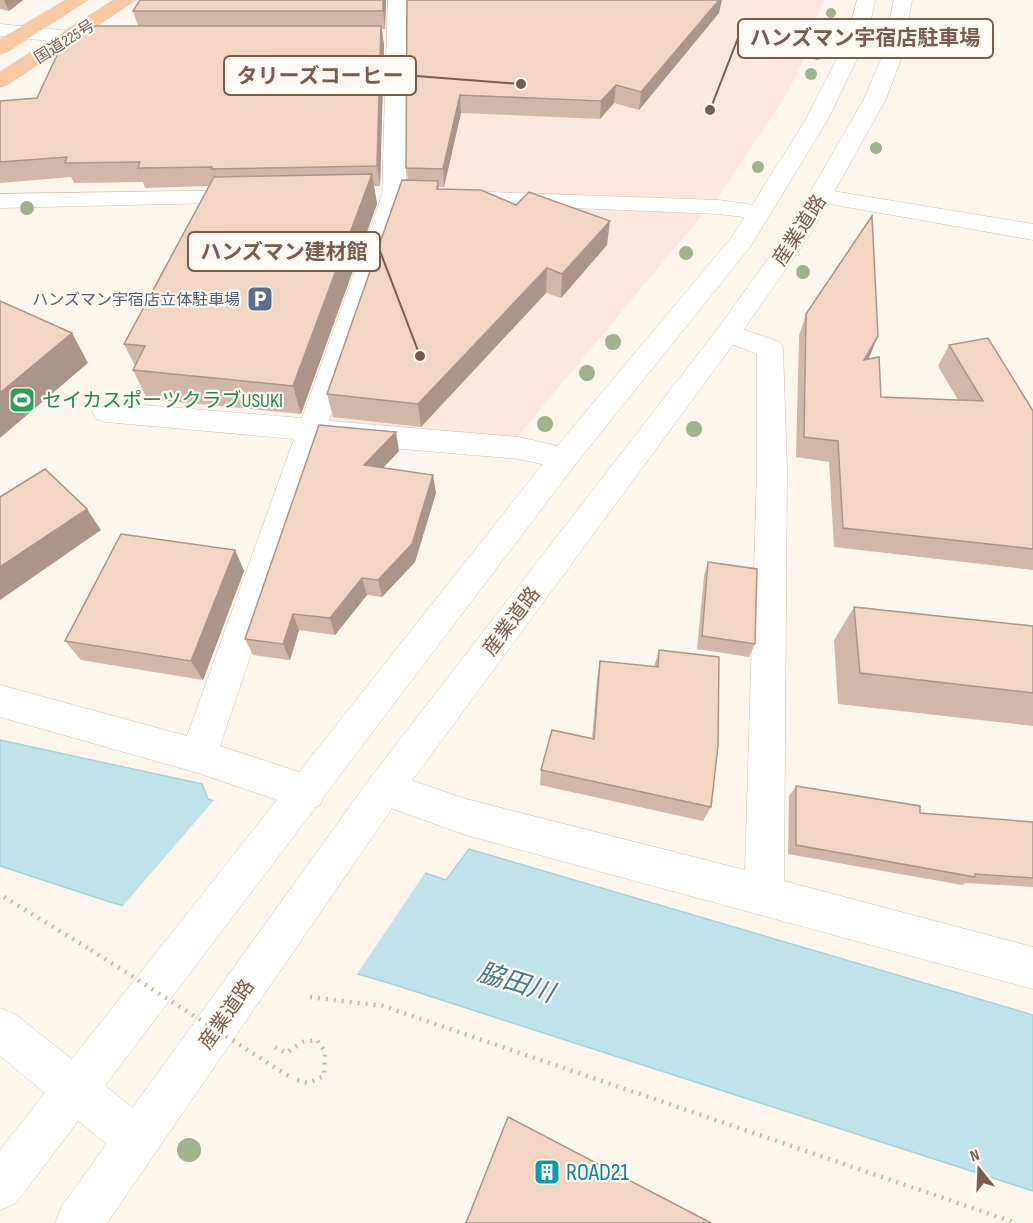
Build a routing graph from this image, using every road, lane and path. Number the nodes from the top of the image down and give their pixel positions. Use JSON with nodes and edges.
{"nodes":[{"id":1,"x":79,"y":0,"type":"edge"},
{"id":2,"x":127,"y":0,"type":"edge"},
{"id":3,"x":397,"y":0,"type":"edge"},
{"id":4,"x":866,"y":0,"type":"edge"},
{"id":5,"x":903,"y":0,"type":"edge"},
{"id":6,"x":0,"y":30,"type":"edge"},
{"id":7,"x":26,"y":32,"type":"junction"},
{"id":8,"x":70,"y":37,"type":"junction"},
{"id":9,"x":106,"y":37,"type":"edge"},
{"id":10,"x":374,"y":37,"type":"edge"},
{"id":11,"x":397,"y":37,"type":"junction"},
{"id":12,"x":0,"y":48,"type":"edge"},
{"id":13,"x":0,"y":81,"type":"edge"},
{"id":14,"x":406,"y":196,"type":"junction"},
{"id":15,"x":821,"y":196,"type":"junction"},
{"id":16,"x":275,"y":197,"type":"edge"},
{"id":17,"x":0,"y":201,"type":"edge"},
{"id":18,"x":759,"y":212,"type":"junction"},
{"id":19,"x":1033,"y":232,"type":"edge"},
{"id":20,"x":728,"y":333,"type":"junction"},
{"id":21,"x":106,"y":412,"type":"dead end"},
{"id":22,"x":313,"y":430,"type":"junction"},
{"id":23,"x":564,"y":458,"type":"junction"},
{"id":24,"x":0,"y":701,"type":"edge"},
{"id":25,"x":198,"y":756,"type":"junction"},
{"id":26,"x":384,"y":789,"type":"junction"},
{"id":27,"x":307,"y":792,"type":"junction"},
{"id":28,"x":764,"y":895,"type":"junction"},
{"id":29,"x":4,"y":897,"type":"dead end"},
{"id":30,"x":1033,"y":968,"type":"edge"},
{"id":31,"x":310,"y":997,"type":"dead end"},
{"id":32,"x":0,"y":1029,"type":"edge"},
{"id":33,"x":275,"y":1047,"type":"dead end"},
{"id":34,"x":75,"y":1089,"type":"junction"},
{"id":35,"x":137,"y":1140,"type":"junction"},
{"id":36,"x":0,"y":1187,"type":"edge"},
{"id":37,"x":79,"y":1223,"type":"edge"},
{"id":38,"x":1016,"y":1223,"type":"edge"}],
"edges":[{"from":1,"to":7,"type":"highway","name":"国道225号"},
{"from":2,"to":8,"type":"highway","name":"国道225号"},
{"from":3,"to":11,"type":"street"},
{"from":4,"to":18,"type":"street"},
{"from":5,"to":15,"type":"street","name":"産業道路"},
{"from":6,"to":7,"type":"street"},
{"from":7,"to":8,"type":"street"},
{"from":7,"to":12,"type":"highway","name":"国道225号"},
{"from":8,"to":9,"type":"street"},
{"from":8,"to":13,"type":"highway","name":"国道225号"},
{"from":10,"to":11,"type":"street"},
{"from":11,"to":14,"type":"street"},
{"from":14,"to":18,"type":"street"},
{"from":14,"to":22,"type":"street"},
{"from":15,"to":19,"type":"street"},
{"from":15,"to":20,"type":"street","name":"産業道路"},
{"from":16,"to":17,"type":"street"},
{"from":18,"to":23,"type":"street"},
{"from":20,"to":26,"type":"street","name":"産業道路"},
{"from":20,"to":28,"type":"street"},
{"from":21,"to":22,"type":"street"},
{"from":22,"to":23,"type":"street"},
{"from":22,"to":25,"type":"street"},
{"from":23,"to":27,"type":"street"},
{"from":24,"to":25,"type":"street"},
{"from":25,"to":27,"type":"street"},
{"from":26,"to":28,"type":"street"},
{"from":26,"to":35,"type":"street","name":"産業道路"},
{"from":27,"to":34,"type":"street"},
{"from":28,"to":30,"type":"street"},
{"from":29,"to":33,"type":"path","bridge":true},
{"from":31,"to":38,"type":"path"},
{"from":32,"to":34,"type":"street"},
{"from":34,"to":35,"type":"street"},
{"from":34,"to":36,"type":"street"},
{"from":35,"to":37,"type":"street","name":"産業道路"}]}
